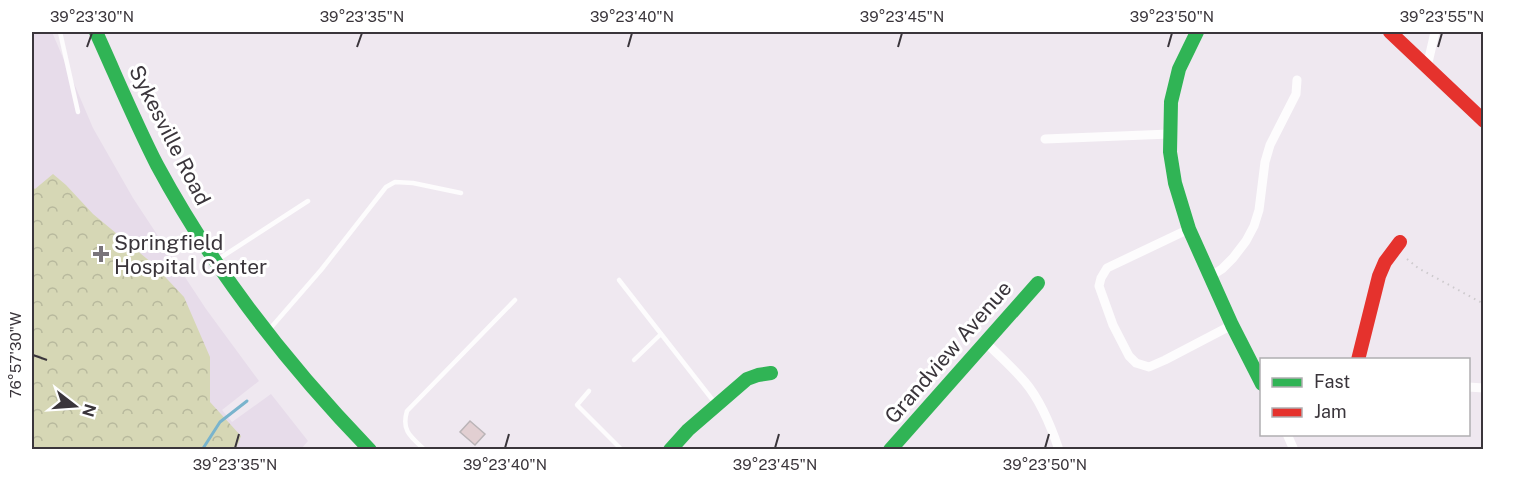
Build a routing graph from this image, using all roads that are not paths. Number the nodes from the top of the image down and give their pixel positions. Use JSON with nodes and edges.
{"nodes":[{"id":1,"x":60,"y":32,"type":"edge"},
{"id":2,"x":96,"y":32,"type":"edge"},
{"id":3,"x":1197,"y":32,"type":"edge"},
{"id":4,"x":1390,"y":32,"type":"edge"},
{"id":5,"x":1436,"y":32,"type":"edge"},
{"id":6,"x":1427,"y":67,"type":"junction"},
{"id":7,"x":1297,"y":80,"type":"dead end"},
{"id":8,"x":78,"y":112,"type":"dead end"},
{"id":9,"x":1484,"y":121,"type":"edge"},
{"id":10,"x":1170,"y":134,"type":"junction"},
{"id":11,"x":1045,"y":139,"type":"dead end"},
{"id":12,"x":461,"y":193,"type":"dead end"},
{"id":13,"x":308,"y":201,"type":"dead end"},
{"id":14,"x":1189,"y":229,"type":"junction"},
{"id":15,"x":1400,"y":242,"type":"dead end"},
{"id":16,"x":215,"y":261,"type":"junction"},
{"id":17,"x":1211,"y":276,"type":"junction"},
{"id":18,"x":619,"y":280,"type":"dead end"},
{"id":19,"x":1038,"y":283,"type":"dead end"},
{"id":20,"x":515,"y":300,"type":"dead end"},
{"id":21,"x":1232,"y":325,"type":"junction"},
{"id":22,"x":267,"y":333,"type":"junction"},
{"id":23,"x":661,"y":334,"type":"junction"},
{"id":24,"x":985,"y":342,"type":"junction"},
{"id":25,"x":1358,"y":358,"type":"edge"},
{"id":26,"x":634,"y":360,"type":"dead end"},
{"id":27,"x":771,"y":373,"type":"dead end"},
{"id":28,"x":1260,"y":380,"type":"edge"},
{"id":29,"x":589,"y":391,"type":"dead end"},
{"id":30,"x":716,"y":405,"type":"junction"},
{"id":31,"x":1287,"y":436,"type":"edge"},
{"id":32,"x":370,"y":450,"type":"edge"},
{"id":33,"x":424,"y":450,"type":"edge"},
{"id":34,"x":622,"y":450,"type":"edge"},
{"id":35,"x":670,"y":450,"type":"edge"},
{"id":36,"x":890,"y":450,"type":"edge"},
{"id":37,"x":1059,"y":450,"type":"edge"},
{"id":38,"x":1294,"y":450,"type":"edge"}],
"edges":[{"from":1,"to":8,"type":"lane"},
{"from":2,"to":16,"type":"street","name":"Sykesville Road"},
{"from":3,"to":10,"type":"street"},
{"from":4,"to":6,"type":"street"},
{"from":5,"to":6,"type":"street"},
{"from":6,"to":9,"type":"street"},
{"from":7,"to":17,"type":"street"},
{"from":10,"to":11,"type":"street"},
{"from":10,"to":14,"type":"street"},
{"from":12,"to":22,"type":"lane"},
{"from":13,"to":16,"type":"lane"},
{"from":14,"to":17,"type":"street"},
{"from":14,"to":21,"type":"street"},
{"from":15,"to":25,"type":"street"},
{"from":16,"to":22,"type":"street","name":"Sykesville Road"},
{"from":17,"to":21,"type":"street"},
{"from":18,"to":23,"type":"lane"},
{"from":19,"to":24,"type":"street","name":"Grandview Avenue"},
{"from":20,"to":33,"type":"lane"},
{"from":21,"to":28,"type":"street"},
{"from":22,"to":32,"type":"street","name":"Sykesville Road"},
{"from":23,"to":26,"type":"lane"},
{"from":23,"to":30,"type":"lane"},
{"from":24,"to":36,"type":"street","name":"Grandview Avenue"},
{"from":24,"to":37,"type":"street"},
{"from":27,"to":30,"type":"street"},
{"from":29,"to":34,"type":"lane"},
{"from":30,"to":35,"type":"street"},
{"from":31,"to":38,"type":"street"}]}
